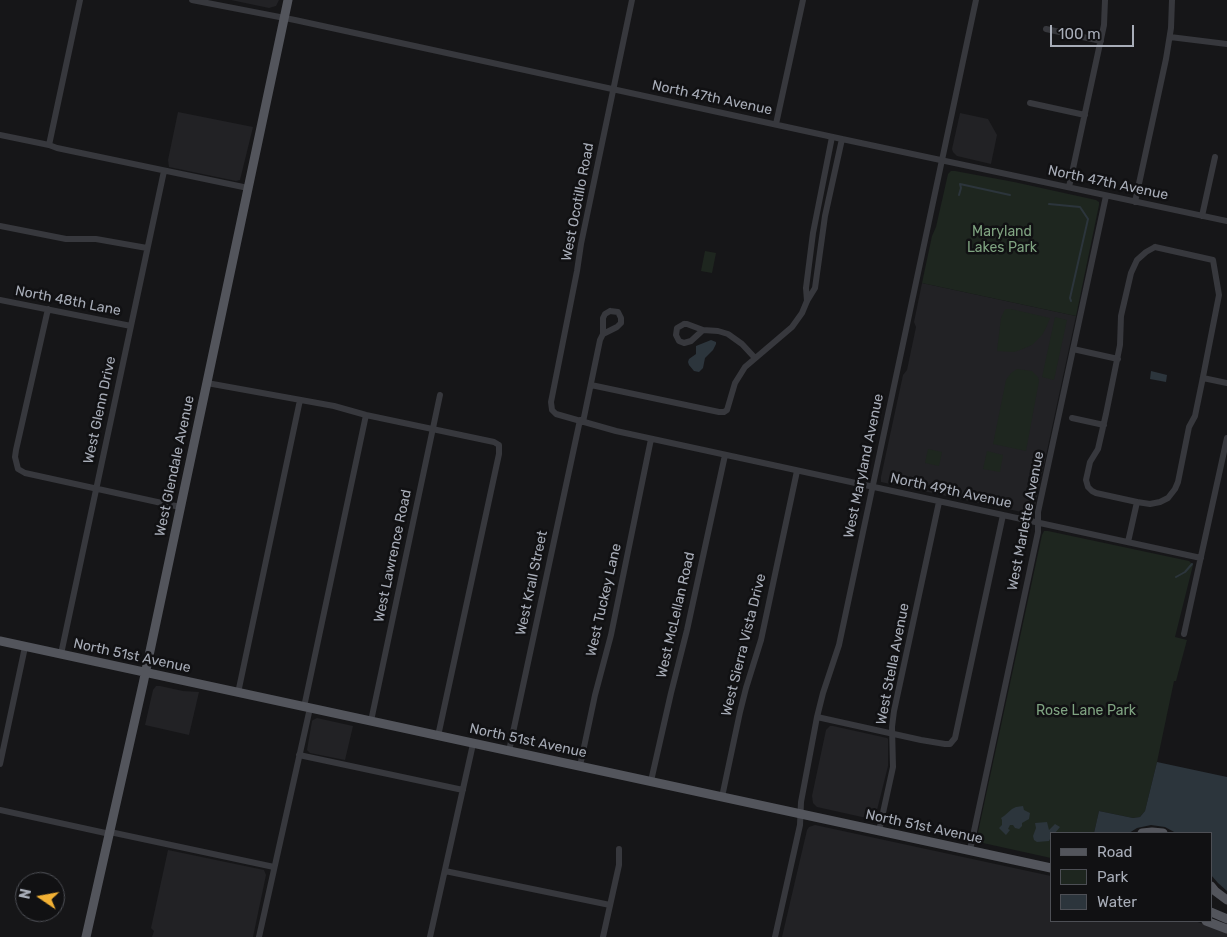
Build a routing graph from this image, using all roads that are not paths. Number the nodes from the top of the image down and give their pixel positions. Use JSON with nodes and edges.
{"nodes":[{"id":1,"x":80,"y":0,"type":"edge"},
{"id":2,"x":192,"y":0,"type":"edge"},
{"id":3,"x":288,"y":0,"type":"edge"},
{"id":4,"x":632,"y":0,"type":"edge"},
{"id":5,"x":803,"y":0,"type":"edge"},
{"id":6,"x":976,"y":0,"type":"edge"},
{"id":7,"x":1105,"y":0,"type":"edge"},
{"id":8,"x":1172,"y":0,"type":"edge"},
{"id":9,"x":284,"y":18,"type":"junction"},
{"id":10,"x":1046,"y":29,"type":"dead end"},
{"id":11,"x":1170,"y":37,"type":"junction"},
{"id":12,"x":1100,"y":41,"type":"junction"},
{"id":13,"x":1227,"y":44,"type":"edge"},
{"id":14,"x":614,"y":89,"type":"junction"},
{"id":15,"x":1030,"y":103,"type":"dead end"},
{"id":16,"x":1085,"y":115,"type":"junction"},
{"id":17,"x":776,"y":124,"type":"junction"},
{"id":18,"x":0,"y":135,"type":"edge"},
{"id":19,"x":832,"y":137,"type":"junction"},
{"id":20,"x":842,"y":139,"type":"junction"},
{"id":21,"x":49,"y":145,"type":"junction"},
{"id":22,"x":1215,"y":157,"type":"dead end"},
{"id":23,"x":942,"y":160,"type":"junction"},
{"id":24,"x":164,"y":170,"type":"junction"},
{"id":25,"x":1069,"y":187,"type":"junction"},
{"id":26,"x":248,"y":188,"type":"junction"},
{"id":27,"x":1106,"y":196,"type":"junction"},
{"id":28,"x":1135,"y":202,"type":"junction"},
{"id":29,"x":1202,"y":216,"type":"junction"},
{"id":30,"x":1227,"y":221,"type":"edge"},
{"id":31,"x":0,"y":226,"type":"edge"},
{"id":32,"x":147,"y":248,"type":"junction"},
{"id":33,"x":0,"y":300,"type":"edge"},
{"id":34,"x":807,"y":301,"type":"junction"},
{"id":35,"x":48,"y":309,"type":"junction"},
{"id":36,"x":131,"y":326,"type":"junction"},
{"id":37,"x":703,"y":330,"type":"dead end"},
{"id":38,"x":603,"y":334,"type":"dead end"},
{"id":39,"x":1073,"y":349,"type":"junction"},
{"id":40,"x":755,"y":358,"type":"junction"},
{"id":41,"x":1118,"y":359,"type":"junction"},
{"id":42,"x":1203,"y":378,"type":"junction"},
{"id":43,"x":207,"y":383,"type":"junction"},
{"id":44,"x":1227,"y":383,"type":"edge"},
{"id":45,"x":591,"y":385,"type":"junction"},
{"id":46,"x":440,"y":395,"type":"dead end"},
{"id":47,"x":300,"y":400,"type":"junction"},
{"id":48,"x":552,"y":410,"type":"joint"},
{"id":49,"x":366,"y":415,"type":"junction"},
{"id":50,"x":1072,"y":418,"type":"dead end"},
{"id":51,"x":582,"y":421,"type":"junction"},
{"id":52,"x":1104,"y":425,"type":"junction"},
{"id":53,"x":433,"y":428,"type":"junction"},
{"id":54,"x":1227,"y":438,"type":"edge"},
{"id":55,"x":652,"y":439,"type":"junction"},
{"id":56,"x":725,"y":455,"type":"junction"},
{"id":57,"x":797,"y":471,"type":"junction"},
{"id":58,"x":872,"y":487,"type":"junction"},
{"id":59,"x":96,"y":489,"type":"junction"},
{"id":60,"x":939,"y":502,"type":"junction"},
{"id":61,"x":1137,"y":502,"type":"junction"},
{"id":62,"x":180,"y":507,"type":"junction"},
{"id":63,"x":1003,"y":515,"type":"junction"},
{"id":64,"x":1037,"y":522,"type":"junction"},
{"id":65,"x":1128,"y":542,"type":"junction"},
{"id":66,"x":1201,"y":558,"type":"junction"},
{"id":67,"x":1184,"y":634,"type":"dead end"},
{"id":68,"x":0,"y":641,"type":"edge"},
{"id":69,"x":25,"y":647,"type":"junction"},
{"id":70,"x":61,"y":654,"type":"junction"},
{"id":71,"x":146,"y":673,"type":"junction"},
{"id":72,"x":238,"y":693,"type":"junction"},
{"id":73,"x":307,"y":708,"type":"junction"},
{"id":74,"x":818,"y":717,"type":"junction"},
{"id":75,"x":371,"y":721,"type":"junction"},
{"id":76,"x":892,"y":733,"type":"junction"},
{"id":77,"x":438,"y":736,"type":"junction"},
{"id":78,"x":473,"y":744,"type":"junction"},
{"id":79,"x":509,"y":751,"type":"junction"},
{"id":80,"x":299,"y":755,"type":"junction"},
{"id":81,"x":0,"y":764,"type":"edge"},
{"id":82,"x":580,"y":766,"type":"junction"},
{"id":83,"x":651,"y":781,"type":"junction"},
{"id":84,"x":463,"y":790,"type":"junction"},
{"id":85,"x":722,"y":797,"type":"junction"},
{"id":86,"x":0,"y":810,"type":"edge"},
{"id":87,"x":800,"y":814,"type":"junction"},
{"id":88,"x":879,"y":831,"type":"junction"},
{"id":89,"x":110,"y":833,"type":"junction"},
{"id":90,"x":619,"y":849,"type":"dead end"},
{"id":91,"x":970,"y":850,"type":"junction"},
{"id":92,"x":274,"y":867,"type":"junction"},
{"id":93,"x":1050,"y":868,"type":"edge"},
{"id":94,"x":445,"y":870,"type":"junction"},
{"id":95,"x":1212,"y":887,"type":"edge"},
{"id":96,"x":1227,"y":900,"type":"edge"},
{"id":97,"x":610,"y":906,"type":"junction"},
{"id":98,"x":1212,"y":912,"type":"edge"},
{"id":99,"x":1227,"y":919,"type":"edge"},
{"id":100,"x":1209,"y":922,"type":"edge"},
{"id":101,"x":1227,"y":929,"type":"edge"},
{"id":102,"x":86,"y":937,"type":"edge"},
{"id":103,"x":259,"y":937,"type":"edge"},
{"id":104,"x":430,"y":937,"type":"edge"},
{"id":105,"x":603,"y":937,"type":"edge"},
{"id":106,"x":775,"y":937,"type":"edge"}],
"edges":[{"from":1,"to":21,"type":"street"},
{"from":2,"to":9,"type":"street","name":"North 47th Avenue"},
{"from":3,"to":9,"type":"main road","name":"West Glendale Avenue"},
{"from":4,"to":14,"type":"street","name":"West Ocotillo Road"},
{"from":5,"to":17,"type":"street"},
{"from":6,"to":23,"type":"street","name":"West Maryland Avenue"},
{"from":7,"to":12,"type":"street"},
{"from":8,"to":11,"type":"street"},
{"from":9,"to":14,"type":"street","name":"North 47th Avenue"},
{"from":9,"to":26,"type":"main road","name":"West Glendale Avenue"},
{"from":10,"to":12,"type":"street"},
{"from":11,"to":13,"type":"street"},
{"from":11,"to":28,"type":"street"},
{"from":12,"to":16,"type":"street"},
{"from":14,"to":17,"type":"street","name":"North 47th Avenue"},
{"from":14,"to":48,"type":"street","name":"West Ocotillo Road"},
{"from":15,"to":16,"type":"street"},
{"from":16,"to":25,"type":"street"},
{"from":17,"to":19,"type":"street","name":"North 47th Avenue"},
{"from":18,"to":21,"type":"street"},
{"from":19,"to":20,"type":"street","name":"North 47th Avenue"},
{"from":19,"to":34,"type":"street"},
{"from":20,"to":23,"type":"street","name":"North 47th Avenue"},
{"from":20,"to":34,"type":"street"},
{"from":21,"to":24,"type":"street"},
{"from":22,"to":29,"type":"street"},
{"from":23,"to":25,"type":"street","name":"North 47th Avenue"},
{"from":23,"to":58,"type":"street","name":"West Maryland Avenue"},
{"from":24,"to":26,"type":"street"},
{"from":24,"to":32,"type":"street","name":"West Glenn Drive"},
{"from":25,"to":27,"type":"street","name":"North 47th Avenue"},
{"from":26,"to":43,"type":"main road","name":"West Glendale Avenue"},
{"from":27,"to":28,"type":"street","name":"North 47th Avenue"},
{"from":27,"to":39,"type":"street","name":"West Marlette Avenue"},
{"from":28,"to":29,"type":"street","name":"North 47th Avenue"},
{"from":29,"to":30,"type":"street","name":"North 47th Avenue"},
{"from":31,"to":32,"type":"street"},
{"from":32,"to":36,"type":"street","name":"West Glenn Drive"},
{"from":33,"to":35,"type":"street","name":"North 48th Lane"},
{"from":34,"to":40,"type":"street"},
{"from":35,"to":36,"type":"street","name":"North 48th Lane"},
{"from":35,"to":59,"type":"street"},
{"from":36,"to":59,"type":"street","name":"West Glenn Drive"},
{"from":37,"to":40,"type":"street"},
{"from":38,"to":45,"type":"street","name":"West Krall Street"},
{"from":39,"to":41,"type":"street"},
{"from":39,"to":64,"type":"street","name":"West Marlette Avenue"},
{"from":40,"to":45,"type":"street"},
{"from":41,"to":42,"type":"street"},
{"from":41,"to":52,"type":"street"},
{"from":42,"to":44,"type":"street"},
{"from":42,"to":61,"type":"street"},
{"from":43,"to":47,"type":"street"},
{"from":43,"to":62,"type":"main road","name":"West Glendale Avenue"},
{"from":45,"to":51,"type":"street","name":"West Krall Street"},
{"from":46,"to":53,"type":"street","name":"West Lawrence Road"},
{"from":47,"to":49,"type":"street"},
{"from":47,"to":72,"type":"street"},
{"from":48,"to":51,"type":"street","name":"North 49th Avenue"},
{"from":49,"to":53,"type":"street"},
{"from":49,"to":73,"type":"street"},
{"from":50,"to":52,"type":"street"},
{"from":51,"to":55,"type":"street","name":"North 49th Avenue"},
{"from":51,"to":79,"type":"street","name":"West Krall Street"},
{"from":52,"to":61,"type":"street"},
{"from":53,"to":75,"type":"street","name":"West Lawrence Road"},
{"from":53,"to":77,"type":"street"},
{"from":54,"to":66,"type":"street"},
{"from":55,"to":56,"type":"street","name":"North 49th Avenue"},
{"from":55,"to":82,"type":"street","name":"West Tuckey Lane"},
{"from":56,"to":57,"type":"street","name":"North 49th Avenue"},
{"from":56,"to":83,"type":"street","name":"West McLellan Road"},
{"from":57,"to":58,"type":"street","name":"North 49th Avenue"},
{"from":57,"to":85,"type":"street","name":"West Sierra Vista Drive"},
{"from":58,"to":60,"type":"street","name":"North 49th Avenue"},
{"from":58,"to":74,"type":"street","name":"West Maryland Avenue"},
{"from":59,"to":62,"type":"street"},
{"from":59,"to":70,"type":"street","name":"West Glenn Drive"},
{"from":60,"to":63,"type":"street","name":"North 49th Avenue"},
{"from":60,"to":76,"type":"street","name":"West Stella Avenue"},
{"from":61,"to":65,"type":"street"},
{"from":62,"to":71,"type":"main road","name":"West Glendale Avenue"},
{"from":63,"to":64,"type":"street","name":"North 49th Avenue"},
{"from":63,"to":76,"type":"street"},
{"from":64,"to":65,"type":"street","name":"North 49th Avenue"},
{"from":64,"to":91,"type":"street","name":"West Marlette Avenue"},
{"from":65,"to":66,"type":"street","name":"North 49th Avenue"},
{"from":66,"to":67,"type":"street"},
{"from":68,"to":69,"type":"main road","name":"North 51st Avenue"},
{"from":69,"to":70,"type":"main road","name":"North 51st Avenue"},
{"from":69,"to":81,"type":"street"},
{"from":70,"to":71,"type":"main road","name":"North 51st Avenue"},
{"from":71,"to":72,"type":"main road","name":"North 51st Avenue"},
{"from":71,"to":89,"type":"main road","name":"West Glendale Avenue"},
{"from":72,"to":73,"type":"main road","name":"North 51st Avenue"},
{"from":73,"to":75,"type":"main road","name":"North 51st Avenue"},
{"from":73,"to":80,"type":"street"},
{"from":74,"to":76,"type":"street"},
{"from":74,"to":87,"type":"street","name":"West Maryland Avenue"},
{"from":75,"to":77,"type":"main road","name":"North 51st Avenue"},
{"from":76,"to":88,"type":"street","name":"West Stella Avenue"},
{"from":77,"to":78,"type":"main road","name":"North 51st Avenue"},
{"from":78,"to":79,"type":"main road","name":"North 51st Avenue"},
{"from":78,"to":84,"type":"street"},
{"from":79,"to":82,"type":"main road","name":"North 51st Avenue"},
{"from":80,"to":84,"type":"street"},
{"from":80,"to":92,"type":"street"},
{"from":82,"to":83,"type":"main road","name":"North 51st Avenue"},
{"from":83,"to":85,"type":"main road","name":"North 51st Avenue"},
{"from":84,"to":94,"type":"street"},
{"from":85,"to":87,"type":"main road","name":"North 51st Avenue"},
{"from":86,"to":89,"type":"street"},
{"from":87,"to":88,"type":"main road","name":"North 51st Avenue"},
{"from":87,"to":106,"type":"street","name":"West Maryland Avenue"},
{"from":88,"to":91,"type":"main road","name":"North 51st Avenue"},
{"from":89,"to":92,"type":"street"},
{"from":89,"to":102,"type":"main road","name":"West Glendale Avenue"},
{"from":90,"to":97,"type":"street"},
{"from":91,"to":93,"type":"main road","name":"North 51st Avenue"},
{"from":92,"to":103,"type":"street"},
{"from":94,"to":97,"type":"street"},
{"from":94,"to":104,"type":"street"},
{"from":95,"to":96,"type":"main road"},
{"from":97,"to":105,"type":"street"},
{"from":98,"to":99,"type":"main road"},
{"from":100,"to":101,"type":"main road"}]}
